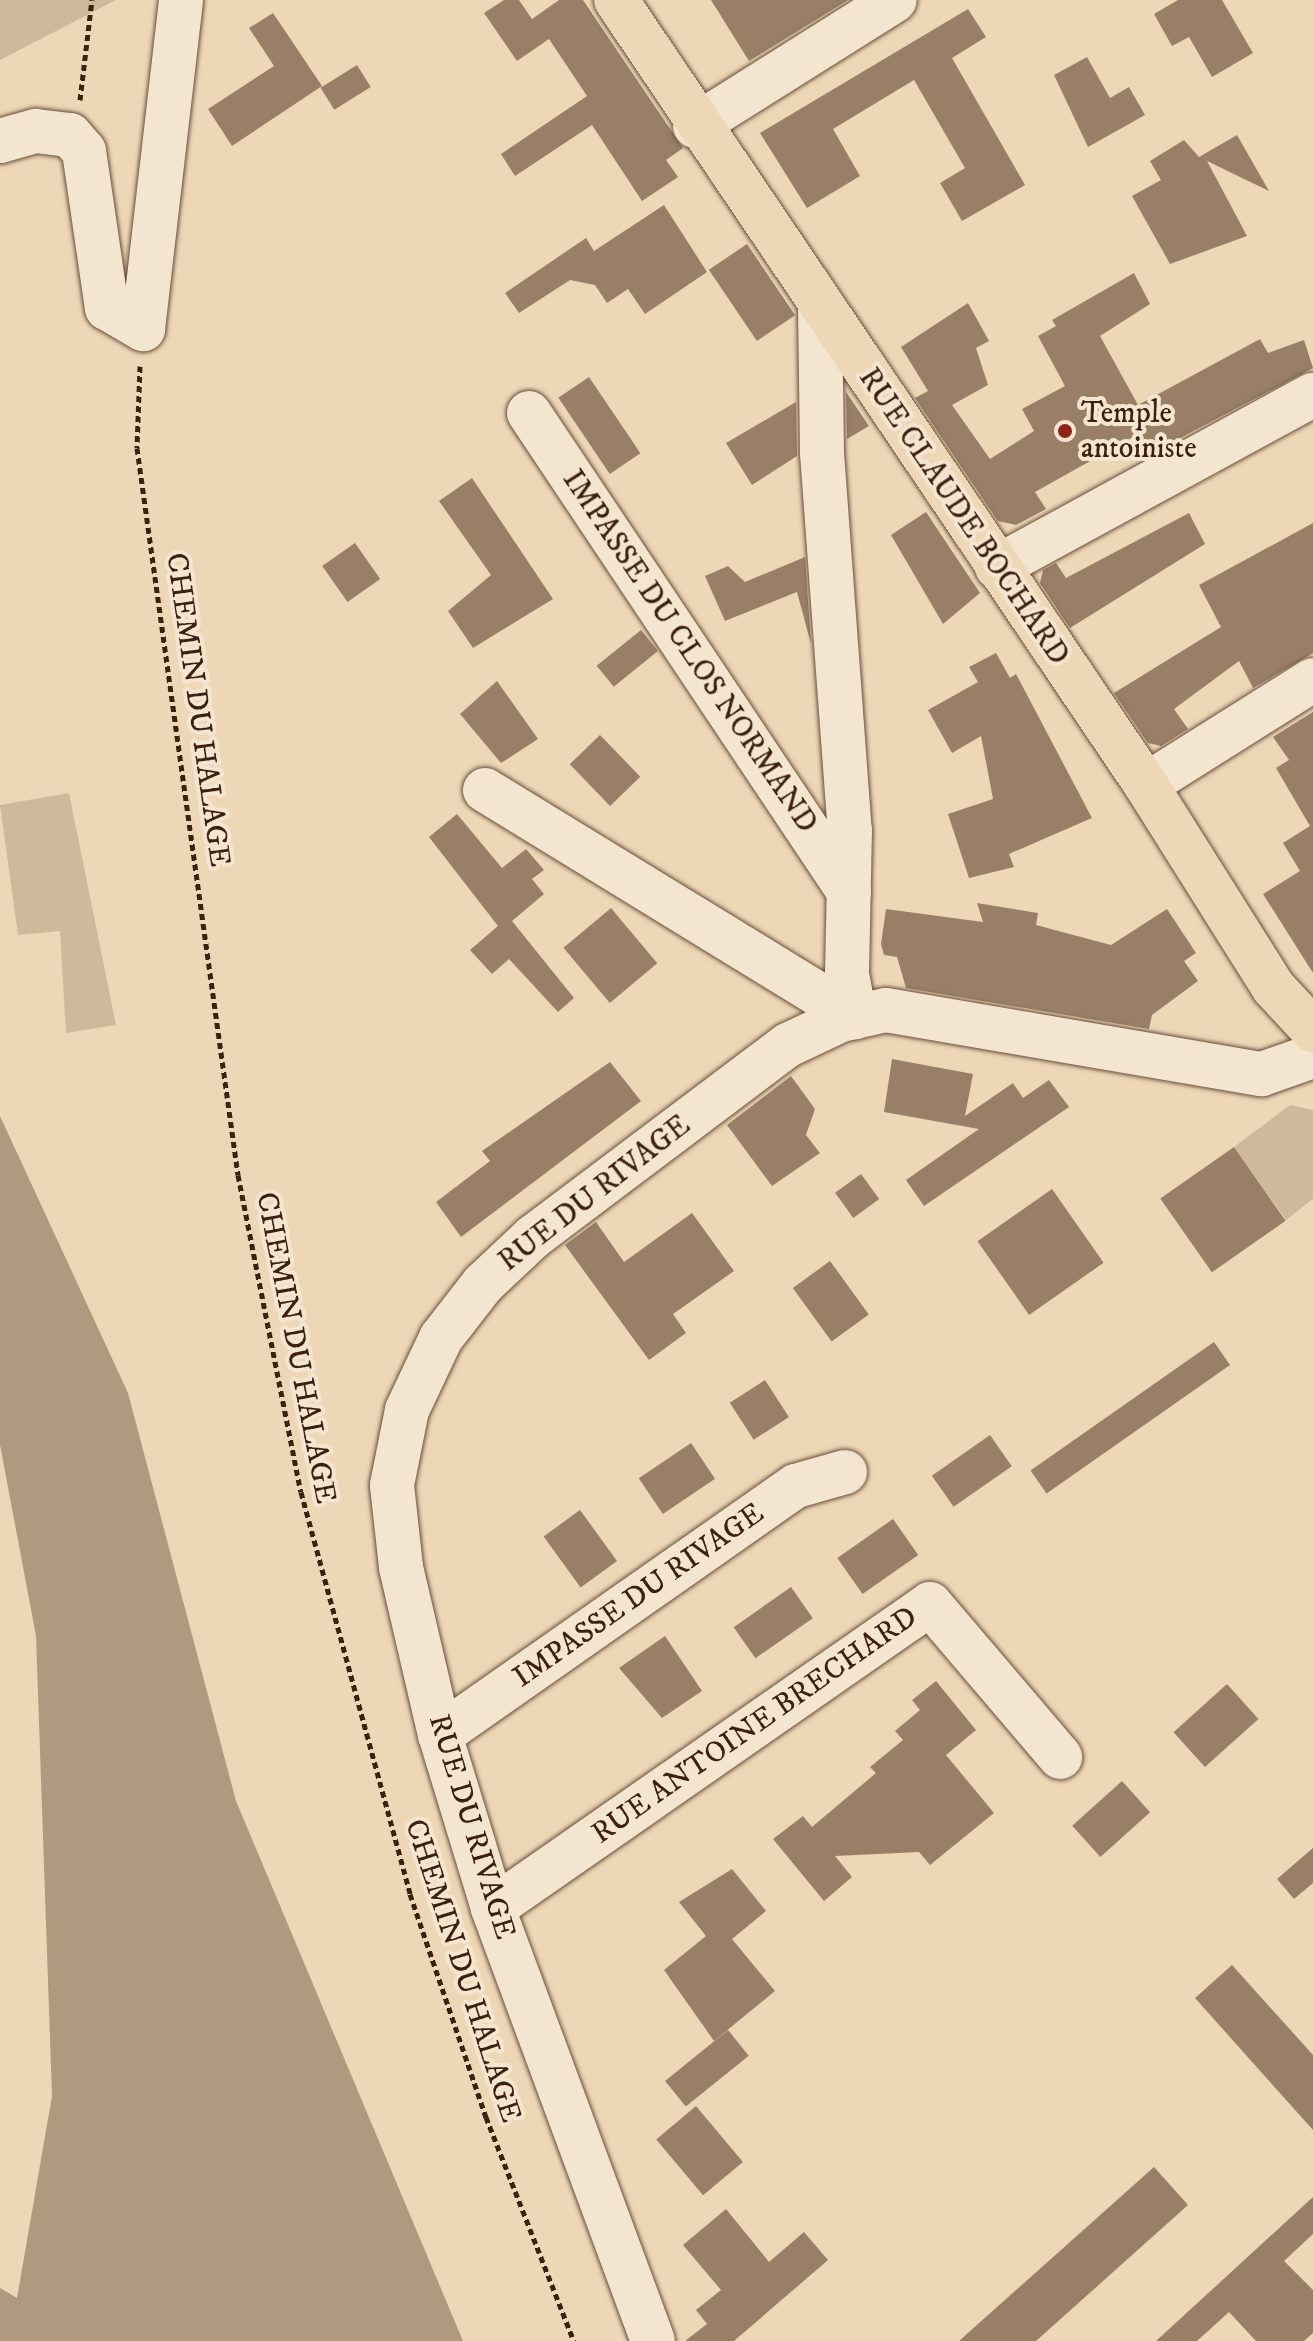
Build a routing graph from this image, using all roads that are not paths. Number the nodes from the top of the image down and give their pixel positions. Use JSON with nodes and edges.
{"nodes":[{"id":1,"x":181,"y":0,"type":"edge"},
{"id":2,"x":616,"y":0,"type":"edge"},
{"id":3,"x":895,"y":0,"type":"edge"},
{"id":4,"x":695,"y":126,"type":"junction"},
{"id":5,"x":0,"y":141,"type":"edge"},
{"id":6,"x":820,"y":308,"type":"junction"},
{"id":7,"x":1313,"y":395,"type":"edge"},
{"id":8,"x":529,"y":413,"type":"dead end"},
{"id":9,"x":997,"y":567,"type":"junction"},
{"id":10,"x":1313,"y":680,"type":"edge"},
{"id":11,"x":1146,"y":785,"type":"junction"},
{"id":12,"x":485,"y":790,"type":"dead end"},
{"id":13,"x":849,"y":892,"type":"junction"},
{"id":14,"x":855,"y":1017,"type":"junction"},
{"id":15,"x":1313,"y":1030,"type":"edge"},
{"id":16,"x":1313,"y":1056,"type":"edge"},
{"id":17,"x":845,"y":1472,"type":"dead end"},
{"id":18,"x":440,"y":1735,"type":"junction"},
{"id":19,"x":1060,"y":1757,"type":"dead end"},
{"id":20,"x":493,"y":1908,"type":"junction"},
{"id":21,"x":653,"y":2341,"type":"edge"}],
"edges":[{"from":1,"to":5,"type":"street"},
{"from":2,"to":4,"type":"main road","name":"RUE CLAUDE BOCHARD"},
{"from":3,"to":4,"type":"street"},
{"from":4,"to":6,"type":"main road","name":"RUE CLAUDE BOCHARD"},
{"from":6,"to":9,"type":"main road","name":"RUE CLAUDE BOCHARD"},
{"from":6,"to":13,"type":"street"},
{"from":7,"to":9,"type":"street"},
{"from":8,"to":13,"type":"street","name":"IMPASSE DU CLOS NORMAND"},
{"from":9,"to":11,"type":"main road","name":"RUE CLAUDE BOCHARD"},
{"from":10,"to":11,"type":"street"},
{"from":11,"to":15,"type":"main road","name":"RUE CLAUDE BOCHARD"},
{"from":12,"to":14,"type":"street"},
{"from":13,"to":14,"type":"street"},
{"from":14,"to":16,"type":"street","name":"RUE DU RIVAGE"},
{"from":14,"to":18,"type":"street","name":"RUE DU RIVAGE"},
{"from":17,"to":18,"type":"street","name":"IMPASSE DU RIVAGE"},
{"from":18,"to":20,"type":"street","name":"RUE DU RIVAGE"},
{"from":19,"to":20,"type":"street","name":"RUE ANTOINE BRECHARD"},
{"from":20,"to":21,"type":"street","name":"RUE DU RIVAGE"}]}
